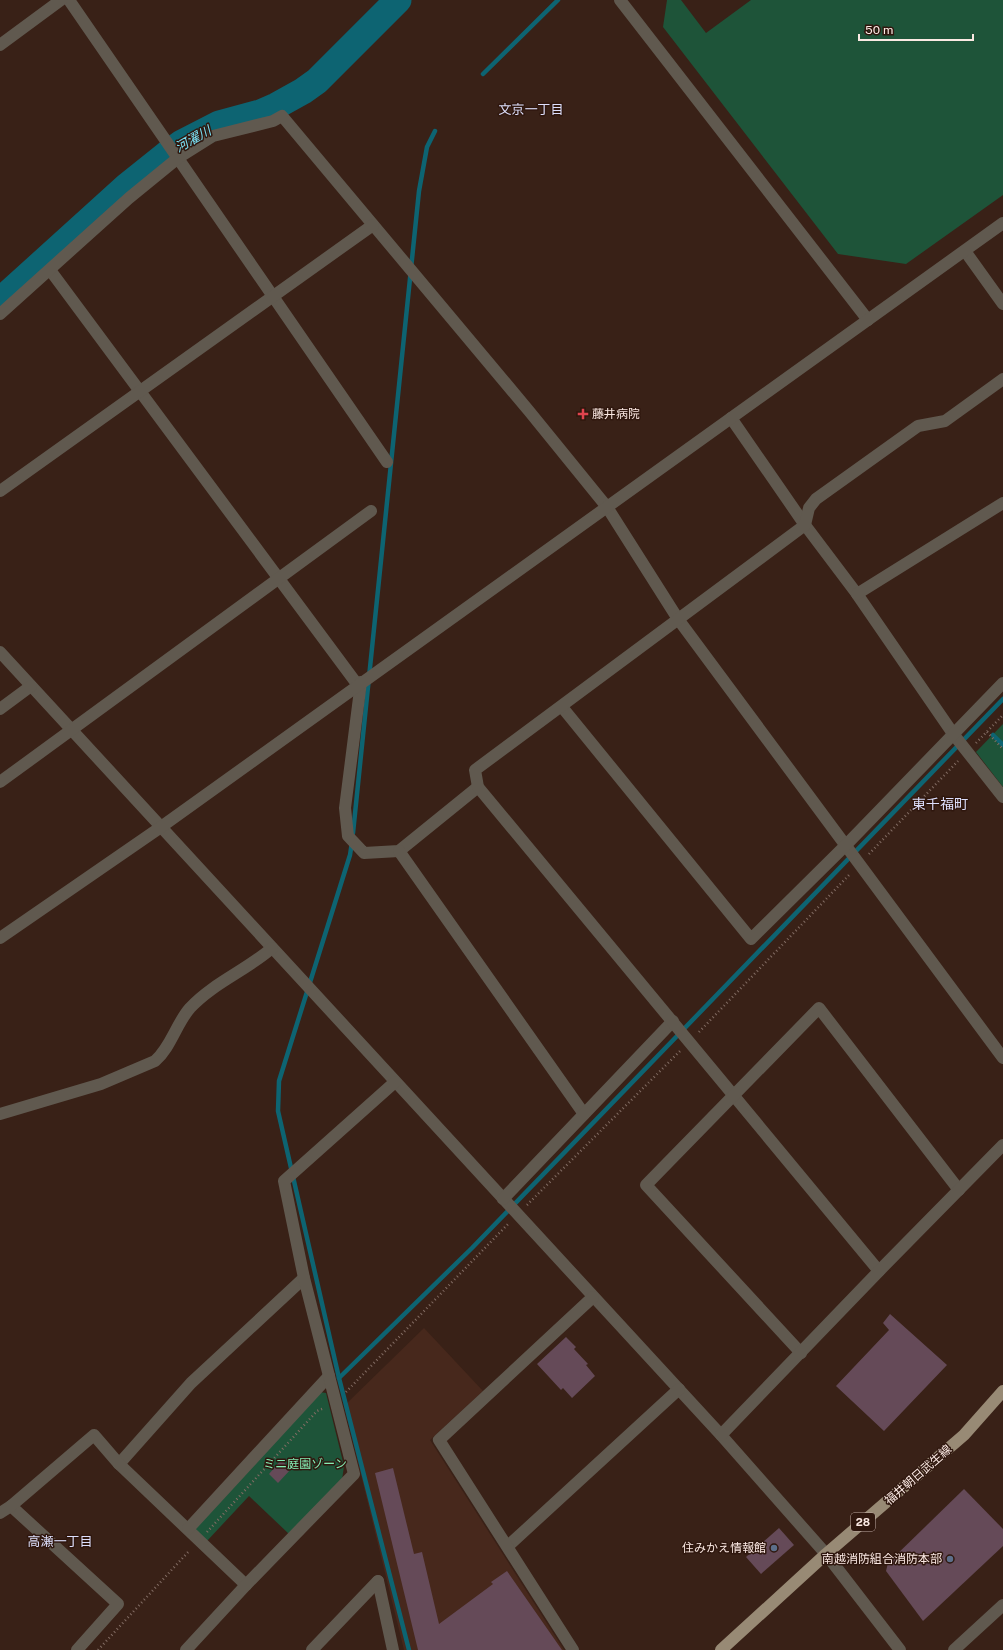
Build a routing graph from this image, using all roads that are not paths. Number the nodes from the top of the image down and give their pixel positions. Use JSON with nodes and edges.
{"nodes":[{"id":1,"x":60,"y":0,"type":"edge"},
{"id":2,"x":70,"y":0,"type":"edge"},
{"id":3,"x":620,"y":0,"type":"edge"},
{"id":4,"x":0,"y":45,"type":"edge"},
{"id":5,"x":178,"y":158,"type":"junction"},
{"id":6,"x":1003,"y":223,"type":"edge"},
{"id":7,"x":373,"y":225,"type":"junction"},
{"id":8,"x":965,"y":251,"type":"junction"},
{"id":9,"x":50,"y":270,"type":"junction"},
{"id":10,"x":272,"y":296,"type":"junction"},
{"id":11,"x":1003,"y":304,"type":"edge"},
{"id":12,"x":0,"y":314,"type":"edge"},
{"id":13,"x":868,"y":320,"type":"junction"},
{"id":14,"x":1003,"y":379,"type":"edge"},
{"id":15,"x":139,"y":391,"type":"junction"},
{"id":16,"x":731,"y":418,"type":"junction"},
{"id":17,"x":387,"y":462,"type":"dead end"},
{"id":18,"x":0,"y":491,"type":"edge"},
{"id":19,"x":1003,"y":503,"type":"edge"},
{"id":20,"x":607,"y":507,"type":"junction"},
{"id":21,"x":371,"y":511,"type":"dead end"},
{"id":22,"x":805,"y":525,"type":"junction"},
{"id":23,"x":278,"y":579,"type":"junction"},
{"id":24,"x":857,"y":594,"type":"junction"},
{"id":25,"x":678,"y":619,"type":"junction"},
{"id":26,"x":0,"y":652,"type":"edge"},
{"id":27,"x":1003,"y":682,"type":"edge"},
{"id":28,"x":359,"y":683,"type":"junction"},
{"id":29,"x":31,"y":686,"type":"junction"},
{"id":30,"x":562,"y":707,"type":"junction"},
{"id":31,"x":0,"y":709,"type":"edge"},
{"id":32,"x":70,"y":729,"type":"junction"},
{"id":33,"x":954,"y":735,"type":"junction"},
{"id":34,"x":0,"y":782,"type":"edge"},
{"id":35,"x":478,"y":787,"type":"junction"},
{"id":36,"x":1003,"y":797,"type":"edge"},
{"id":37,"x":161,"y":827,"type":"junction"},
{"id":38,"x":846,"y":845,"type":"junction"},
{"id":39,"x":399,"y":851,"type":"junction"},
{"id":40,"x":0,"y":938,"type":"edge"},
{"id":41,"x":272,"y":948,"type":"junction"},
{"id":42,"x":672,"y":1021,"type":"junction"},
{"id":43,"x":1003,"y":1058,"type":"edge"},
{"id":44,"x":395,"y":1082,"type":"junction"},
{"id":45,"x":733,"y":1094,"type":"junction"},
{"id":46,"x":0,"y":1114,"type":"edge"},
{"id":47,"x":584,"y":1114,"type":"junction"},
{"id":48,"x":1003,"y":1145,"type":"edge"},
{"id":49,"x":958,"y":1190,"type":"junction"},
{"id":50,"x":503,"y":1199,"type":"junction"},
{"id":51,"x":879,"y":1271,"type":"junction"},
{"id":52,"x":304,"y":1278,"type":"junction"},
{"id":53,"x":593,"y":1296,"type":"junction"},
{"id":54,"x":801,"y":1353,"type":"junction"},
{"id":55,"x":329,"y":1376,"type":"junction"},
{"id":56,"x":679,"y":1389,"type":"junction"},
{"id":57,"x":1003,"y":1391,"type":"edge"},
{"id":58,"x":721,"y":1435,"type":"junction"},
{"id":59,"x":120,"y":1464,"type":"junction"},
{"id":60,"x":11,"y":1506,"type":"junction"},
{"id":61,"x":0,"y":1513,"type":"edge"},
{"id":62,"x":188,"y":1529,"type":"junction"},
{"id":63,"x":508,"y":1546,"type":"junction"},
{"id":64,"x":826,"y":1554,"type":"junction"},
{"id":65,"x":246,"y":1585,"type":"junction"},
{"id":66,"x":1003,"y":1605,"type":"edge"},
{"id":67,"x":77,"y":1650,"type":"edge"},
{"id":68,"x":186,"y":1650,"type":"edge"},
{"id":69,"x":312,"y":1650,"type":"edge"},
{"id":70,"x":393,"y":1650,"type":"edge"},
{"id":71,"x":573,"y":1650,"type":"edge"},
{"id":72,"x":721,"y":1650,"type":"edge"},
{"id":73,"x":900,"y":1650,"type":"edge"},
{"id":74,"x":954,"y":1650,"type":"edge"}],
"edges":[{"from":1,"to":4,"type":"street"},
{"from":2,"to":5,"type":"street"},
{"from":3,"to":13,"type":"street"},
{"from":5,"to":7,"type":"street"},
{"from":5,"to":9,"type":"street"},
{"from":5,"to":10,"type":"street"},
{"from":6,"to":8,"type":"street"},
{"from":7,"to":10,"type":"street"},
{"from":7,"to":20,"type":"street"},
{"from":8,"to":11,"type":"street"},
{"from":8,"to":13,"type":"street"},
{"from":9,"to":12,"type":"street"},
{"from":9,"to":15,"type":"street"},
{"from":10,"to":15,"type":"street"},
{"from":10,"to":17,"type":"street"},
{"from":13,"to":16,"type":"street"},
{"from":14,"to":22,"type":"street"},
{"from":15,"to":18,"type":"street"},
{"from":15,"to":23,"type":"street"},
{"from":16,"to":20,"type":"street"},
{"from":16,"to":22,"type":"street"},
{"from":19,"to":24,"type":"street"},
{"from":20,"to":25,"type":"street"},
{"from":20,"to":28,"type":"street"},
{"from":21,"to":23,"type":"street"},
{"from":22,"to":24,"type":"street"},
{"from":22,"to":25,"type":"street"},
{"from":23,"to":28,"type":"street"},
{"from":23,"to":32,"type":"street"},
{"from":24,"to":33,"type":"street"},
{"from":25,"to":30,"type":"street"},
{"from":25,"to":38,"type":"street"},
{"from":26,"to":29,"type":"street"},
{"from":27,"to":33,"type":"street"},
{"from":28,"to":37,"type":"street"},
{"from":28,"to":39,"type":"street"},
{"from":29,"to":31,"type":"street"},
{"from":29,"to":32,"type":"street"},
{"from":30,"to":35,"type":"street"},
{"from":30,"to":38,"type":"street"},
{"from":32,"to":34,"type":"street"},
{"from":32,"to":37,"type":"street"},
{"from":33,"to":36,"type":"street"},
{"from":33,"to":38,"type":"street"},
{"from":35,"to":39,"type":"street"},
{"from":35,"to":42,"type":"street"},
{"from":37,"to":40,"type":"street"},
{"from":37,"to":41,"type":"street"},
{"from":38,"to":43,"type":"street"},
{"from":39,"to":47,"type":"street"},
{"from":41,"to":44,"type":"street"},
{"from":41,"to":46,"type":"street"},
{"from":42,"to":45,"type":"street"},
{"from":42,"to":47,"type":"street"},
{"from":44,"to":50,"type":"street"},
{"from":44,"to":52,"type":"street"},
{"from":45,"to":49,"type":"street"},
{"from":45,"to":51,"type":"street"},
{"from":45,"to":54,"type":"street"},
{"from":47,"to":50,"type":"street"},
{"from":48,"to":49,"type":"street"},
{"from":49,"to":51,"type":"street"},
{"from":50,"to":53,"type":"street"},
{"from":51,"to":54,"type":"street"},
{"from":52,"to":55,"type":"street"},
{"from":52,"to":59,"type":"street"},
{"from":53,"to":56,"type":"street"},
{"from":53,"to":63,"type":"street"},
{"from":54,"to":58,"type":"street"},
{"from":55,"to":62,"type":"street"},
{"from":55,"to":65,"type":"street"},
{"from":56,"to":58,"type":"street"},
{"from":56,"to":63,"type":"street"},
{"from":57,"to":64,"type":"main road","name":"福井朝日武生線","number":"28"},
{"from":58,"to":64,"type":"street"},
{"from":59,"to":60,"type":"street"},
{"from":59,"to":62,"type":"street"},
{"from":60,"to":61,"type":"street"},
{"from":60,"to":67,"type":"street"},
{"from":62,"to":65,"type":"street"},
{"from":63,"to":71,"type":"street"},
{"from":64,"to":72,"type":"main road","name":"福井朝日武生線","number":"28"},
{"from":64,"to":73,"type":"street"},
{"from":65,"to":68,"type":"street"},
{"from":66,"to":74,"type":"street"},
{"from":69,"to":70,"type":"street"}]}
